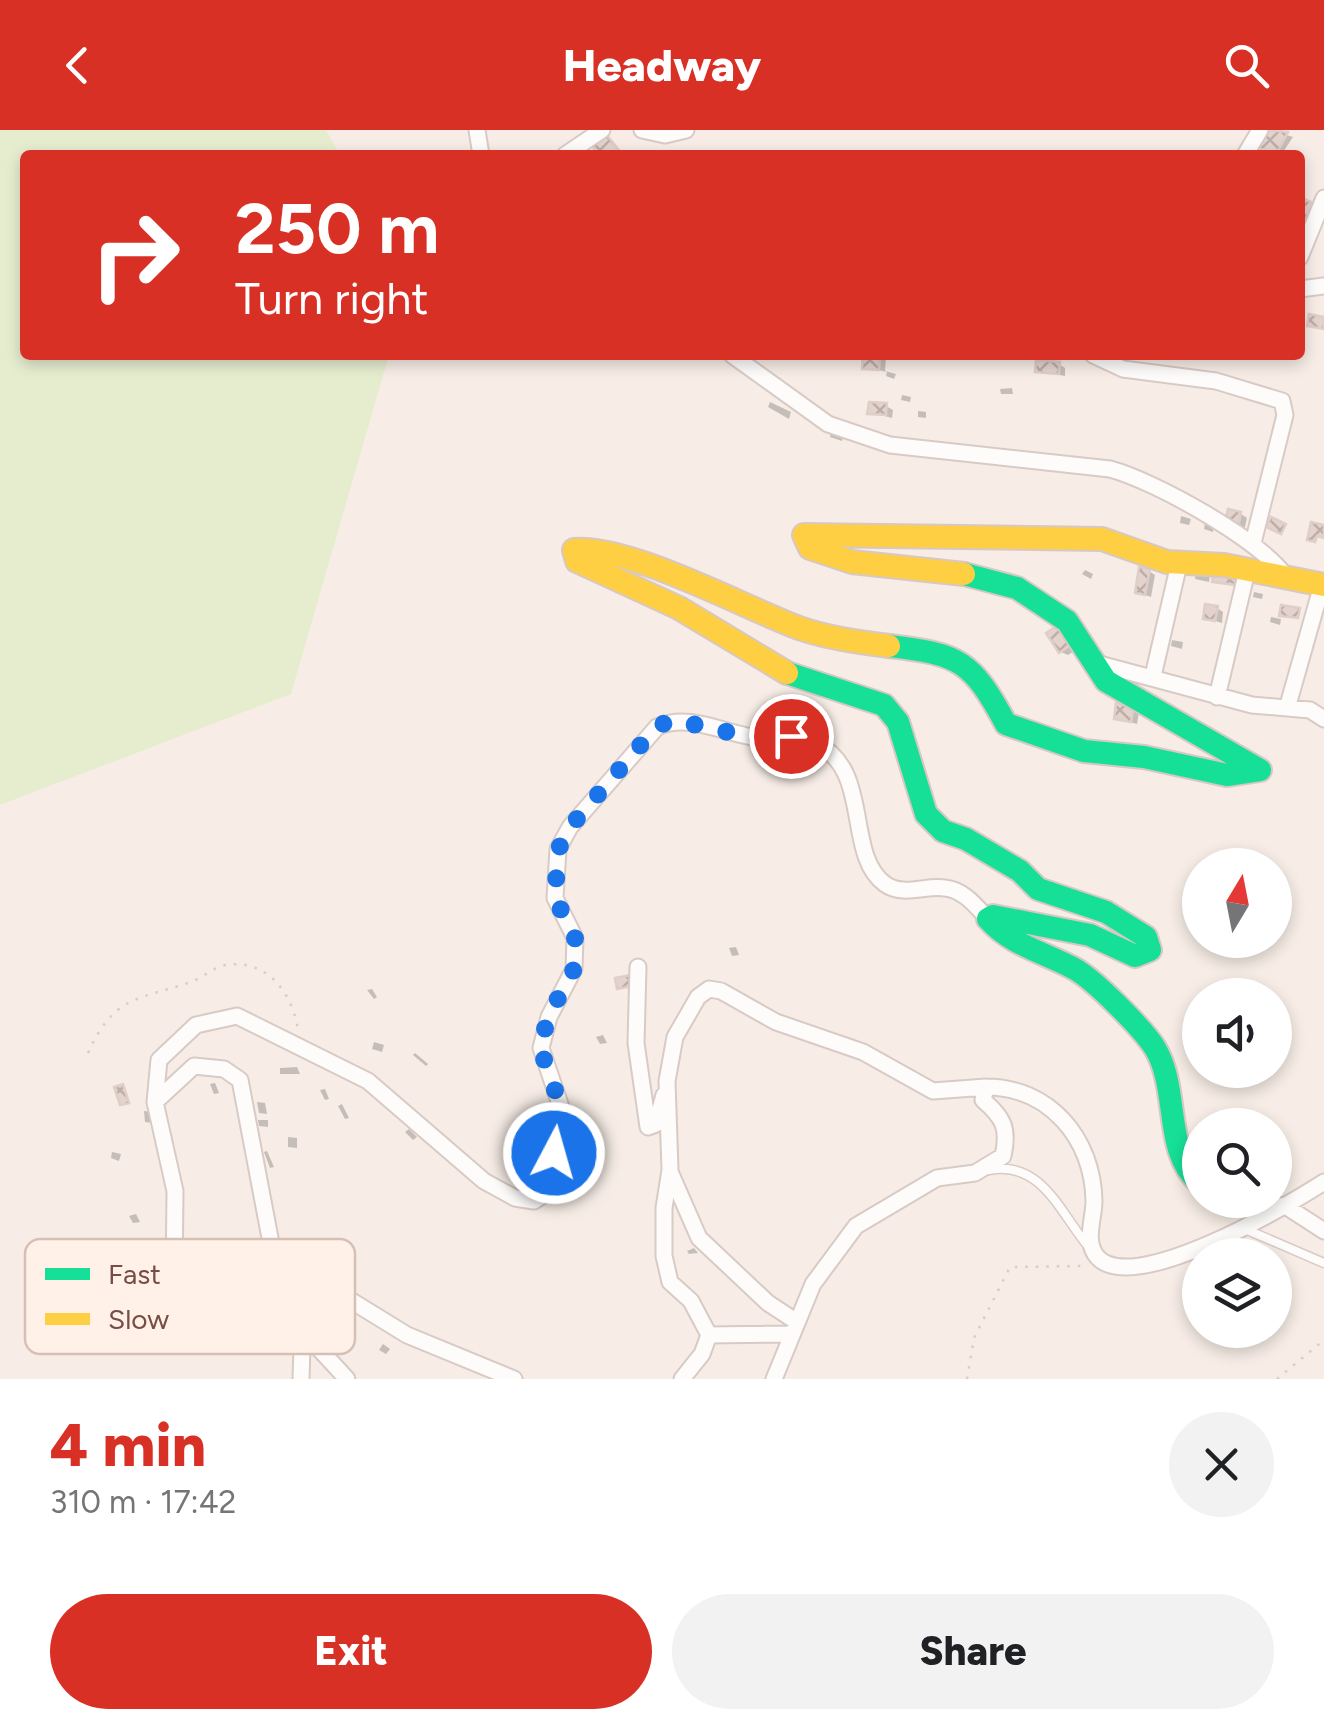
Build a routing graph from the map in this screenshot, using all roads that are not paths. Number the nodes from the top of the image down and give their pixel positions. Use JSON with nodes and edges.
{"nodes":[{"id":1,"x":602,"y":130,"type":"edge"},
{"id":2,"x":642,"y":130,"type":"edge"},
{"id":3,"x":686,"y":130,"type":"edge"},
{"id":4,"x":573,"y":150,"type":"edge"},
{"id":5,"x":1324,"y":198,"type":"edge"},
{"id":6,"x":1305,"y":245,"type":"edge"},
{"id":7,"x":739,"y":360,"type":"edge"},
{"id":8,"x":1104,"y":360,"type":"edge"},
{"id":9,"x":1253,"y":544,"type":"junction"},
{"id":10,"x":1179,"y":564,"type":"junction"},
{"id":11,"x":1247,"y":571,"type":"junction"},
{"id":12,"x":1289,"y":580,"type":"junction"},
{"id":13,"x":1323,"y":585,"type":"edge"},
{"id":14,"x":1092,"y":662,"type":"junction"},
{"id":15,"x":1153,"y":676,"type":"junction"},
{"id":16,"x":1217,"y":697,"type":"junction"},
{"id":17,"x":1288,"y":705,"type":"junction"},
{"id":18,"x":1324,"y":718,"type":"edge"},
{"id":19,"x":988,"y":919,"type":"junction"},
{"id":20,"x":638,"y":967,"type":"dead end"},
{"id":21,"x":667,"y":1081,"type":"junction"},
{"id":22,"x":986,"y":1087,"type":"junction"},
{"id":23,"x":155,"y":1102,"type":"junction"},
{"id":24,"x":1182,"y":1160,"type":"edge"},
{"id":25,"x":670,"y":1170,"type":"junction"},
{"id":26,"x":975,"y":1173,"type":"junction"},
{"id":27,"x":1324,"y":1182,"type":"edge"},
{"id":28,"x":1292,"y":1204,"type":"edge"},
{"id":29,"x":1292,"y":1210,"type":"edge"},
{"id":30,"x":1266,"y":1218,"type":"edge"},
{"id":31,"x":1246,"y":1229,"type":"junction"},
{"id":32,"x":1324,"y":1231,"type":"edge"},
{"id":33,"x":174,"y":1239,"type":"edge"},
{"id":34,"x":270,"y":1239,"type":"edge"},
{"id":35,"x":1095,"y":1260,"type":"junction"},
{"id":36,"x":1324,"y":1263,"type":"edge"},
{"id":37,"x":355,"y":1302,"type":"edge"},
{"id":38,"x":794,"y":1328,"type":"junction"},
{"id":39,"x":708,"y":1335,"type":"junction"},
{"id":40,"x":305,"y":1354,"type":"edge"},
{"id":41,"x":318,"y":1354,"type":"edge"},
{"id":42,"x":301,"y":1379,"type":"edge"},
{"id":43,"x":347,"y":1379,"type":"edge"},
{"id":44,"x":514,"y":1379,"type":"edge"},
{"id":45,"x":682,"y":1379,"type":"edge"},
{"id":46,"x":774,"y":1379,"type":"edge"}],
"edges":[{"from":1,"to":4,"type":"street"},
{"from":2,"to":3,"type":"street"},
{"from":5,"to":6,"type":"street"},
{"from":7,"to":9,"type":"street"},
{"from":8,"to":9,"type":"street"},
{"from":9,"to":12,"type":"street"},
{"from":10,"to":11,"type":"street"},
{"from":10,"to":14,"type":"street"},
{"from":10,"to":15,"type":"street"},
{"from":11,"to":12,"type":"street"},
{"from":11,"to":16,"type":"street"},
{"from":12,"to":13,"type":"street"},
{"from":13,"to":17,"type":"street"},
{"from":14,"to":15,"type":"street"},
{"from":14,"to":19,"type":"street"},
{"from":15,"to":16,"type":"street"},
{"from":16,"to":17,"type":"street"},
{"from":17,"to":18,"type":"street"},
{"from":19,"to":23,"type":"street"},
{"from":19,"to":24,"type":"street"},
{"from":20,"to":21,"type":"street"},
{"from":21,"to":22,"type":"street"},
{"from":21,"to":25,"type":"street"},
{"from":22,"to":26,"type":"street"},
{"from":22,"to":35,"type":"street"},
{"from":23,"to":33,"type":"street"},
{"from":23,"to":34,"type":"street"},
{"from":25,"to":38,"type":"street"},
{"from":25,"to":39,"type":"street"},
{"from":26,"to":35,"type":"lane"},
{"from":26,"to":38,"type":"street"},
{"from":27,"to":28,"type":"street"},
{"from":29,"to":32,"type":"street"},
{"from":30,"to":31,"type":"street"},
{"from":31,"to":35,"type":"street"},
{"from":31,"to":36,"type":"lane"},
{"from":37,"to":44,"type":"street"},
{"from":38,"to":39,"type":"street"},
{"from":38,"to":46,"type":"street"},
{"from":39,"to":45,"type":"street"},
{"from":40,"to":42,"type":"street"},
{"from":41,"to":43,"type":"street"}]}
